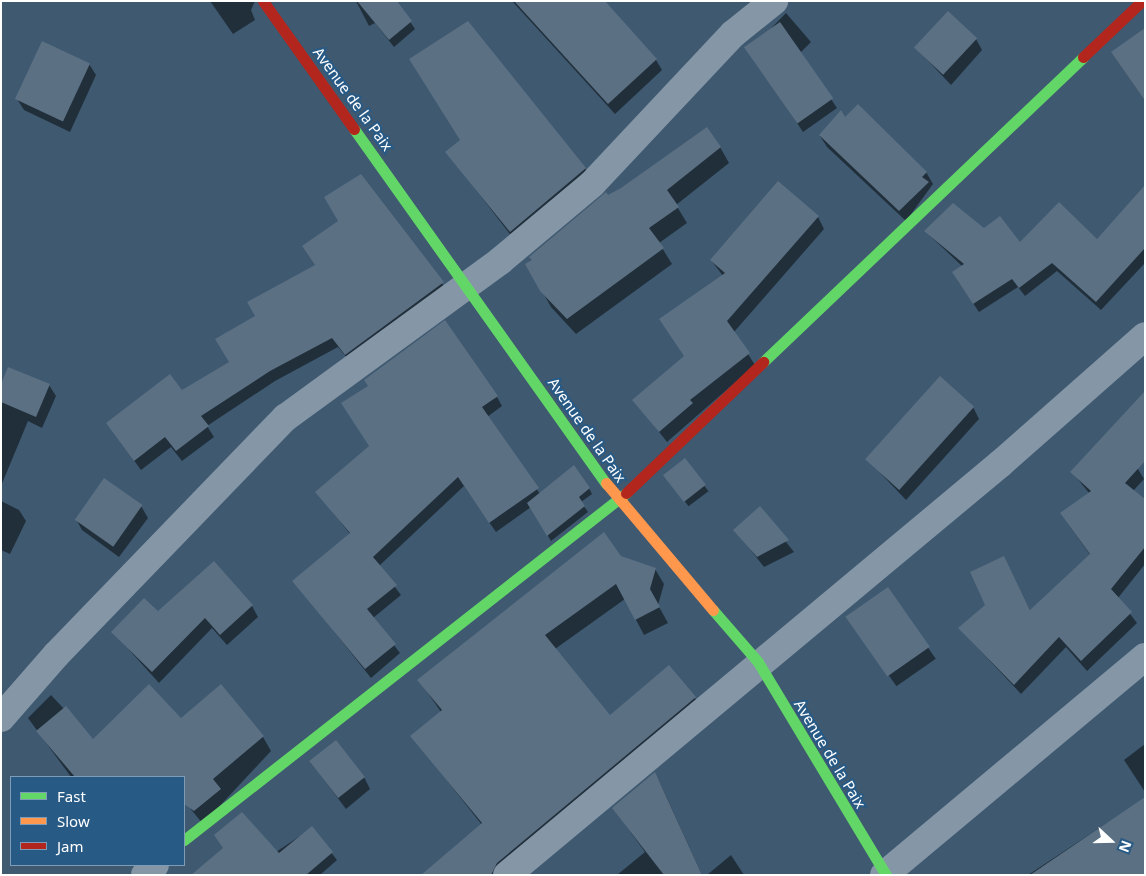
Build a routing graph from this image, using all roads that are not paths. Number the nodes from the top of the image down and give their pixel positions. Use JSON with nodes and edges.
{"nodes":[{"id":1,"x":263,"y":1,"type":"edge"},
{"id":2,"x":774,"y":1,"type":"edge"},
{"id":3,"x":1142,"y":1,"type":"edge"},
{"id":4,"x":467,"y":285,"type":"junction"},
{"id":5,"x":1145,"y":336,"type":"edge"},
{"id":6,"x":618,"y":500,"type":"junction"},
{"id":7,"x":1145,"y":656,"type":"edge"},
{"id":8,"x":758,"y":662,"type":"junction"},
{"id":9,"x":1,"y":718,"type":"edge"},
{"id":10,"x":185,"y":839,"type":"edge"},
{"id":11,"x":155,"y":866,"type":"edge"},
{"id":12,"x":145,"y":875,"type":"edge"},
{"id":13,"x":507,"y":875,"type":"edge"},
{"id":14,"x":885,"y":875,"type":"edge"}],
"edges":[{"from":1,"to":4,"type":"street","name":"Avenue de la Paix"},
{"from":2,"to":4,"type":"street"},
{"from":3,"to":6,"type":"street"},
{"from":4,"to":6,"type":"street","name":"Avenue de la Paix"},
{"from":4,"to":9,"type":"street"},
{"from":5,"to":8,"type":"street"},
{"from":6,"to":8,"type":"street","name":"Avenue de la Paix"},
{"from":6,"to":10,"type":"street"},
{"from":7,"to":14,"type":"street"},
{"from":8,"to":13,"type":"street"},
{"from":8,"to":14,"type":"street","name":"Avenue de la Paix"},
{"from":11,"to":12,"type":"street"}]}
